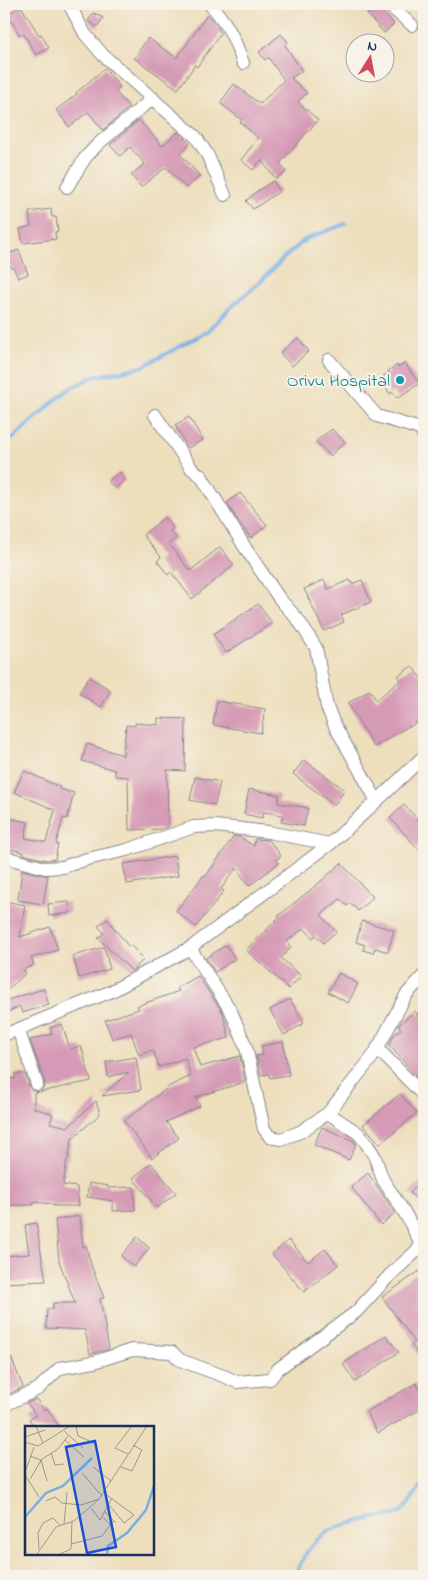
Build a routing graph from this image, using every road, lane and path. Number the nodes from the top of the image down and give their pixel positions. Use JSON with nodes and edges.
{"nodes":[{"id":1,"x":69,"y":4,"type":"edge"},
{"id":2,"x":209,"y":4,"type":"edge"},
{"id":3,"x":387,"y":4,"type":"edge"},
{"id":4,"x":412,"y":25,"type":"dead end"},
{"id":5,"x":243,"y":63,"type":"dead end"},
{"id":6,"x":152,"y":98,"type":"junction"},
{"id":7,"x":67,"y":187,"type":"dead end"},
{"id":8,"x":225,"y":195,"type":"dead end"},
{"id":9,"x":329,"y":360,"type":"dead end"},
{"id":10,"x":155,"y":415,"type":"dead end"},
{"id":11,"x":424,"y":436,"type":"edge"},
{"id":12,"x":422,"y":761,"type":"edge"},
{"id":13,"x":377,"y":802,"type":"junction"},
{"id":14,"x":330,"y":844,"type":"junction"},
{"id":15,"x":4,"y":857,"type":"edge"},
{"id":16,"x":190,"y":948,"type":"junction"},
{"id":17,"x":424,"y":975,"type":"edge"},
{"id":18,"x":18,"y":1029,"type":"junction"},
{"id":19,"x":4,"y":1035,"type":"edge"},
{"id":20,"x":377,"y":1048,"type":"junction"},
{"id":21,"x":37,"y":1084,"type":"dead end"},
{"id":22,"x":424,"y":1096,"type":"edge"},
{"id":23,"x":328,"y":1113,"type":"junction"},
{"id":24,"x":423,"y":1247,"type":"edge"},
{"id":25,"x":4,"y":1404,"type":"edge"}],
"edges":[{"from":1,"to":6,"type":"street"},
{"from":2,"to":5,"type":"street"},
{"from":3,"to":4,"type":"street"},
{"from":6,"to":7,"type":"street"},
{"from":6,"to":8,"type":"street"},
{"from":9,"to":11,"type":"street"},
{"from":10,"to":13,"type":"street"},
{"from":12,"to":13,"type":"street"},
{"from":13,"to":14,"type":"street"},
{"from":14,"to":15,"type":"street"},
{"from":14,"to":16,"type":"street"},
{"from":16,"to":18,"type":"street"},
{"from":16,"to":23,"type":"street"},
{"from":17,"to":20,"type":"street"},
{"from":18,"to":19,"type":"street"},
{"from":18,"to":21,"type":"street"},
{"from":20,"to":22,"type":"street"},
{"from":20,"to":23,"type":"street"},
{"from":23,"to":24,"type":"street"},
{"from":24,"to":25,"type":"street"}]}
